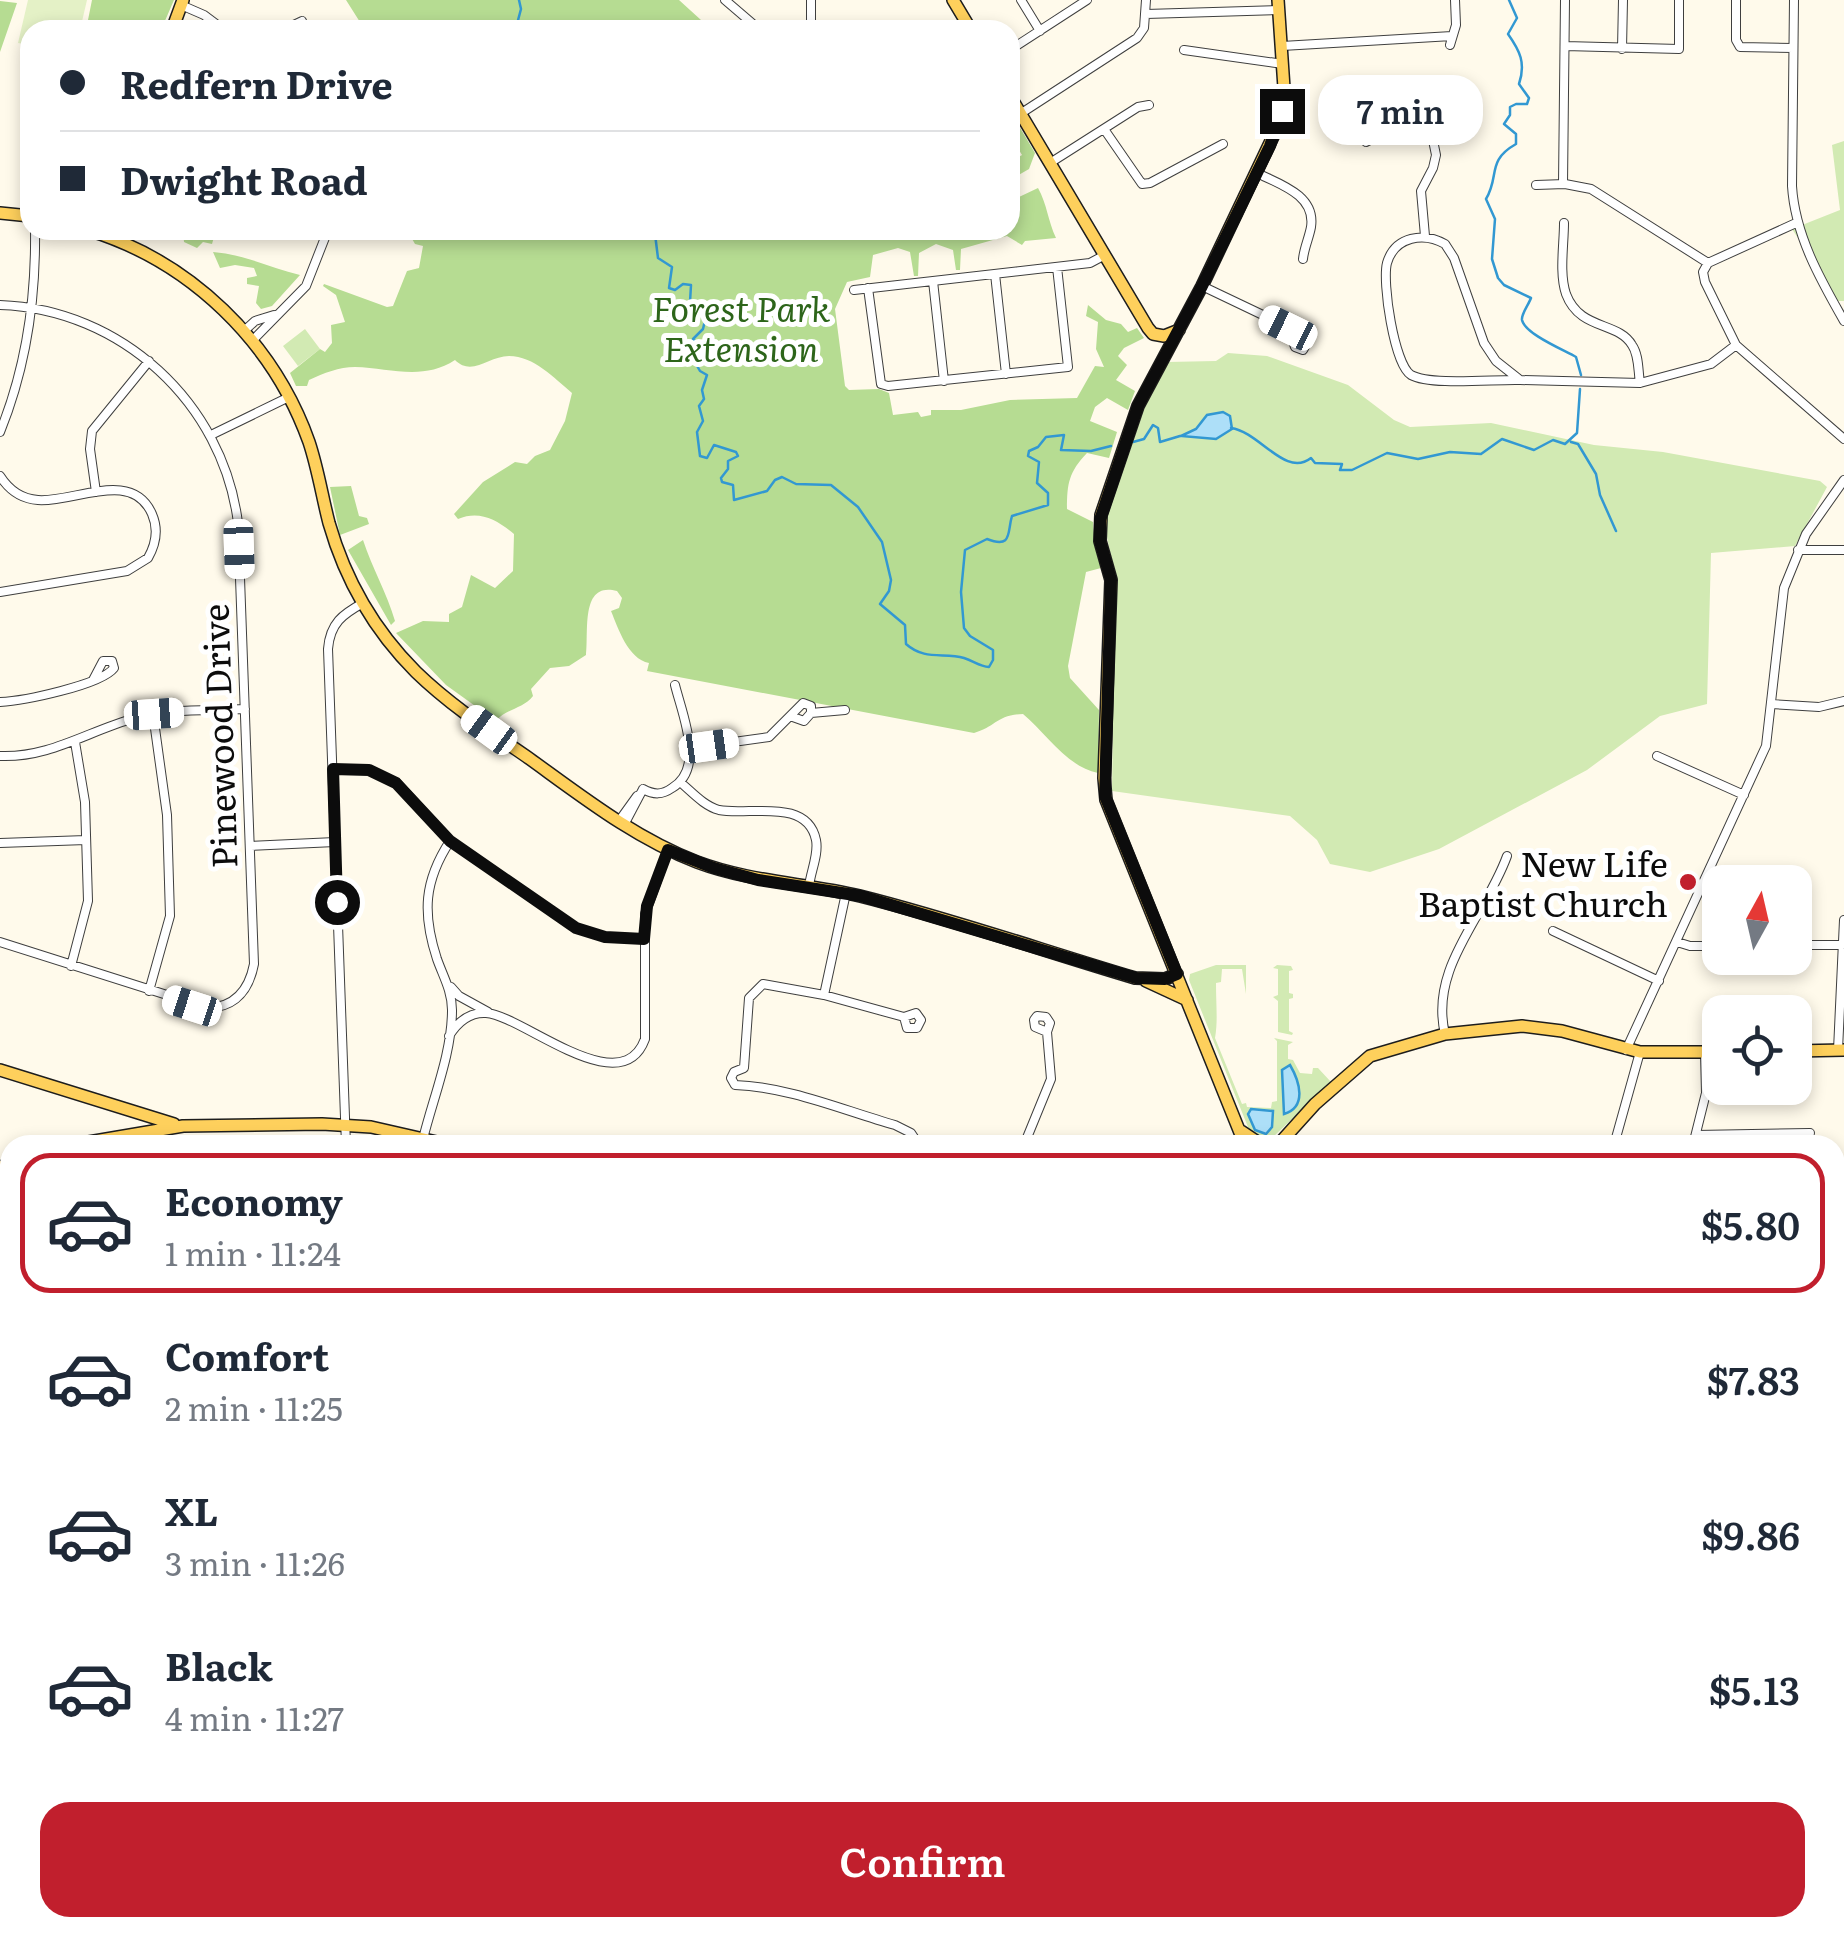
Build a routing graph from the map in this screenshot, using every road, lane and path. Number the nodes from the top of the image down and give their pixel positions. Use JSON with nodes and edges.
{"nodes":[{"id":1,"x":725,"y":0,"type":"edge"},
{"id":2,"x":1021,"y":0,"type":"edge"},
{"id":3,"x":1086,"y":0,"type":"edge"},
{"id":4,"x":1146,"y":0,"type":"edge"},
{"id":5,"x":1212,"y":0,"type":"edge"},
{"id":6,"x":1454,"y":0,"type":"edge"},
{"id":7,"x":1565,"y":0,"type":"edge"},
{"id":8,"x":1623,"y":0,"type":"edge"},
{"id":9,"x":1679,"y":0,"type":"edge"},
{"id":10,"x":1736,"y":0,"type":"edge"},
{"id":11,"x":1794,"y":0,"type":"edge"},
{"id":12,"x":182,"y":3,"type":"edge"},
{"id":13,"x":1278,"y":5,"type":"edge"},
{"id":14,"x":1213,"y":13,"type":"junction"},
{"id":15,"x":1146,"y":14,"type":"junction"},
{"id":16,"x":210,"y":20,"type":"edge"},
{"id":17,"x":748,"y":20,"type":"edge"},
{"id":18,"x":1040,"y":31,"type":"junction"},
{"id":19,"x":1020,"y":44,"type":"edge"},
{"id":20,"x":1282,"y":46,"type":"junction"},
{"id":21,"x":1566,"y":46,"type":"junction"},
{"id":22,"x":1793,"y":48,"type":"junction"},
{"id":23,"x":1622,"y":49,"type":"junction"},
{"id":24,"x":1184,"y":50,"type":"dead end"},
{"id":25,"x":1283,"y":64,"type":"junction"},
{"id":26,"x":1149,"y":105,"type":"dead end"},
{"id":27,"x":1427,"y":111,"type":"dead end"},
{"id":28,"x":1020,"y":114,"type":"joint"},
{"id":29,"x":1104,"y":129,"type":"junction"},
{"id":30,"x":1431,"y":138,"type":"junction"},
{"id":31,"x":1366,"y":142,"type":"dead end"},
{"id":32,"x":1223,"y":144,"type":"dead end"},
{"id":33,"x":1050,"y":162,"type":"junction"},
{"id":34,"x":1256,"y":173,"type":"junction"},
{"id":35,"x":1563,"y":184,"type":"junction"},
{"id":36,"x":1536,"y":185,"type":"dead end"},
{"id":37,"x":1796,"y":222,"type":"junction"},
{"id":38,"x":1564,"y":224,"type":"dead end"},
{"id":39,"x":1426,"y":236,"type":"junction"},
{"id":40,"x":35,"y":240,"type":"edge"},
{"id":41,"x":126,"y":240,"type":"edge"},
{"id":42,"x":324,"y":240,"type":"edge"},
{"id":43,"x":1106,"y":255,"type":"junction"},
{"id":44,"x":1303,"y":260,"type":"dead end"},
{"id":45,"x":1708,"y":263,"type":"junction"},
{"id":46,"x":1057,"y":267,"type":"junction"},
{"id":47,"x":995,"y":274,"type":"junction"},
{"id":48,"x":933,"y":281,"type":"junction"},
{"id":49,"x":1202,"y":286,"type":"junction"},
{"id":50,"x":868,"y":288,"type":"junction"},
{"id":51,"x":854,"y":290,"type":"dead end"},
{"id":52,"x":0,"y":304,"type":"edge"},
{"id":53,"x":32,"y":307,"type":"junction"},
{"id":54,"x":1844,"y":321,"type":"edge"},
{"id":55,"x":1288,"y":328,"type":"dead end"},
{"id":56,"x":1179,"y":330,"type":"junction"},
{"id":57,"x":1153,"y":334,"type":"junction"},
{"id":58,"x":248,"y":336,"type":"junction"},
{"id":59,"x":1736,"y":345,"type":"junction"},
{"id":60,"x":1164,"y":356,"type":"junction"},
{"id":61,"x":149,"y":360,"type":"junction"},
{"id":62,"x":1006,"y":374,"type":"junction"},
{"id":63,"x":1520,"y":380,"type":"junction"},
{"id":64,"x":944,"y":381,"type":"junction"},
{"id":65,"x":1640,"y":383,"type":"junction"},
{"id":66,"x":0,"y":391,"type":"edge"},
{"id":67,"x":15,"y":391,"type":"junction"},
{"id":68,"x":288,"y":396,"type":"junction"},
{"id":69,"x":0,"y":432,"type":"edge"},
{"id":70,"x":210,"y":436,"type":"junction"},
{"id":71,"x":1844,"y":439,"type":"edge"},
{"id":72,"x":1844,"y":480,"type":"edge"},
{"id":73,"x":2,"y":481,"type":"edge"},
{"id":74,"x":96,"y":492,"type":"junction"},
{"id":75,"x":1798,"y":550,"type":"junction"},
{"id":76,"x":1844,"y":550,"type":"edge"},
{"id":77,"x":0,"y":592,"type":"edge"},
{"id":78,"x":363,"y":602,"type":"junction"},
{"id":79,"x":93,"y":680,"type":"dead end"},
{"id":80,"x":675,"y":685,"type":"dead end"},
{"id":81,"x":1844,"y":701,"type":"edge"},
{"id":82,"x":0,"y":702,"type":"edge"},
{"id":83,"x":1771,"y":704,"type":"junction"},
{"id":84,"x":245,"y":709,"type":"junction"},
{"id":85,"x":845,"y":710,"type":"dead end"},
{"id":86,"x":811,"y":713,"type":"junction"},
{"id":87,"x":154,"y":714,"type":"junction"},
{"id":88,"x":790,"y":716,"type":"junction"},
{"id":89,"x":75,"y":742,"type":"junction"},
{"id":90,"x":690,"y":748,"type":"junction"},
{"id":91,"x":0,"y":756,"type":"edge"},
{"id":92,"x":1657,"y":756,"type":"dead end"},
{"id":93,"x":333,"y":769,"type":"junction"},
{"id":94,"x":680,"y":782,"type":"junction"},
{"id":95,"x":1744,"y":795,"type":"junction"},
{"id":96,"x":620,"y":824,"type":"junction"},
{"id":97,"x":86,"y":840,"type":"junction"},
{"id":98,"x":450,"y":841,"type":"junction"},
{"id":99,"x":335,"y":842,"type":"junction"},
{"id":100,"x":0,"y":843,"type":"edge"},
{"id":101,"x":251,"y":846,"type":"junction"},
{"id":102,"x":668,"y":850,"type":"junction"},
{"id":103,"x":1507,"y":856,"type":"dead end"},
{"id":104,"x":808,"y":887,"type":"junction"},
{"id":105,"x":846,"y":893,"type":"junction"},
{"id":106,"x":1844,"y":920,"type":"edge"},
{"id":107,"x":1553,"y":931,"type":"dead end"},
{"id":108,"x":644,"y":939,"type":"junction"},
{"id":109,"x":0,"y":942,"type":"edge"},
{"id":110,"x":1677,"y":942,"type":"junction"},
{"id":111,"x":1842,"y":945,"type":"edge"},
{"id":112,"x":1702,"y":946,"type":"edge"},
{"id":113,"x":1812,"y":946,"type":"edge"},
{"id":114,"x":1170,"y":956,"type":"junction"},
{"id":115,"x":72,"y":966,"type":"junction"},
{"id":116,"x":1177,"y":974,"type":"junction"},
{"id":117,"x":1148,"y":979,"type":"junction"},
{"id":118,"x":1658,"y":981,"type":"junction"},
{"id":119,"x":448,"y":984,"type":"junction"},
{"id":120,"x":149,"y":992,"type":"junction"},
{"id":121,"x":824,"y":995,"type":"junction"},
{"id":122,"x":1188,"y":1000,"type":"junction"},
{"id":123,"x":488,"y":1012,"type":"junction"},
{"id":124,"x":904,"y":1017,"type":"dead end"},
{"id":125,"x":1047,"y":1032,"type":"dead end"},
{"id":126,"x":1445,"y":1034,"type":"junction"},
{"id":127,"x":449,"y":1036,"type":"junction"},
{"id":128,"x":1626,"y":1050,"type":"junction"},
{"id":129,"x":1841,"y":1050,"type":"edge"},
{"id":130,"x":1812,"y":1051,"type":"edge"},
{"id":131,"x":1640,"y":1052,"type":"junction"},
{"id":132,"x":1702,"y":1053,"type":"edge"},
{"id":133,"x":744,"y":1068,"type":"junction"},
{"id":134,"x":0,"y":1070,"type":"edge"},
{"id":135,"x":753,"y":1084,"type":"junction"},
{"id":136,"x":1703,"y":1105,"type":"edge"},
{"id":137,"x":122,"y":1110,"type":"junction"},
{"id":138,"x":345,"y":1124,"type":"junction"},
{"id":139,"x":183,"y":1126,"type":"junction"},
{"id":140,"x":1240,"y":1130,"type":"junction"},
{"id":141,"x":1779,"y":1133,"type":"joint"},
{"id":142,"x":1810,"y":1133,"type":"dead end"},
{"id":143,"x":114,"y":1135,"type":"edge"},
{"id":144,"x":120,"y":1135,"type":"edge"},
{"id":145,"x":346,"y":1135,"type":"edge"},
{"id":146,"x":398,"y":1135,"type":"edge"},
{"id":147,"x":432,"y":1135,"type":"edge"},
{"id":148,"x":915,"y":1135,"type":"edge"},
{"id":149,"x":1028,"y":1135,"type":"edge"},
{"id":150,"x":1242,"y":1135,"type":"edge"},
{"id":151,"x":1248,"y":1135,"type":"edge"},
{"id":152,"x":1287,"y":1135,"type":"edge"},
{"id":153,"x":1617,"y":1135,"type":"edge"},
{"id":154,"x":1696,"y":1135,"type":"joint"}],
"edges":[{"from":1,"to":17,"type":"street"},
{"from":2,"to":18,"type":"street"},
{"from":3,"to":18,"type":"street"},
{"from":4,"to":15,"type":"street"},
{"from":5,"to":14,"type":"street"},
{"from":6,"to":20,"type":"street"},
{"from":7,"to":21,"type":"street"},
{"from":8,"to":23,"type":"street"},
{"from":9,"to":23,"type":"street"},
{"from":10,"to":22,"type":"street"},
{"from":11,"to":22,"type":"street"},
{"from":12,"to":16,"type":"street"},
{"from":13,"to":14,"type":"street"},
{"from":13,"to":20,"type":"main road"},
{"from":14,"to":15,"type":"street"},
{"from":15,"to":28,"type":"street"},
{"from":18,"to":19,"type":"street"},
{"from":20,"to":25,"type":"main road"},
{"from":21,"to":23,"type":"street"},
{"from":21,"to":35,"type":"street"},
{"from":22,"to":37,"type":"street"},
{"from":24,"to":25,"type":"street"},
{"from":25,"to":34,"type":"main road"},
{"from":26,"to":29,"type":"street"},
{"from":27,"to":30,"type":"street"},
{"from":28,"to":33,"type":"main road"},
{"from":29,"to":32,"type":"street"},
{"from":29,"to":33,"type":"street"},
{"from":30,"to":31,"type":"street"},
{"from":30,"to":39,"type":"street"},
{"from":33,"to":43,"type":"main road"},
{"from":34,"to":44,"type":"street"},
{"from":34,"to":49,"type":"main road"},
{"from":35,"to":36,"type":"street"},
{"from":35,"to":45,"type":"street"},
{"from":37,"to":45,"type":"street"},
{"from":37,"to":54,"type":"street"},
{"from":38,"to":65,"type":"street"},
{"from":39,"to":63,"type":"street"},
{"from":39,"to":63,"type":"street"},
{"from":40,"to":53,"type":"street"},
{"from":41,"to":58,"type":"main road"},
{"from":42,"to":58,"type":"street"},
{"from":43,"to":46,"type":"street"},
{"from":43,"to":57,"type":"main road"},
{"from":45,"to":59,"type":"street"},
{"from":46,"to":47,"type":"street"},
{"from":46,"to":62,"type":"street"},
{"from":47,"to":48,"type":"street"},
{"from":47,"to":62,"type":"street"},
{"from":48,"to":50,"type":"street"},
{"from":48,"to":64,"type":"street"},
{"from":49,"to":55,"type":"street"},
{"from":49,"to":56,"type":"main road"},
{"from":50,"to":51,"type":"street"},
{"from":50,"to":64,"type":"street"},
{"from":52,"to":53,"type":"street","name":"Pinewood Drive"},
{"from":53,"to":61,"type":"street","name":"Pinewood Drive"},
{"from":53,"to":67,"type":"street"},
{"from":56,"to":57,"type":"main road"},
{"from":56,"to":60,"type":"main road"},
{"from":57,"to":60,"type":"main road"},
{"from":58,"to":68,"type":"main road"},
{"from":59,"to":65,"type":"street"},
{"from":59,"to":71,"type":"street"},
{"from":60,"to":114,"type":"main road"},
{"from":61,"to":70,"type":"street","name":"Pinewood Drive"},
{"from":61,"to":74,"type":"street"},
{"from":62,"to":64,"type":"street"},
{"from":63,"to":65,"type":"street"},
{"from":66,"to":67,"type":"street"},
{"from":67,"to":69,"type":"street"},
{"from":68,"to":70,"type":"street"},
{"from":68,"to":78,"type":"main road"},
{"from":70,"to":84,"type":"street","name":"Pinewood Drive"},
{"from":72,"to":75,"type":"street"},
{"from":73,"to":74,"type":"street"},
{"from":74,"to":77,"type":"street"},
{"from":75,"to":76,"type":"street"},
{"from":75,"to":83,"type":"street"},
{"from":78,"to":93,"type":"street"},
{"from":78,"to":96,"type":"main road"},
{"from":79,"to":82,"type":"street"},
{"from":80,"to":90,"type":"street"},
{"from":81,"to":83,"type":"street"},
{"from":83,"to":95,"type":"street"},
{"from":84,"to":87,"type":"street"},
{"from":84,"to":101,"type":"street","name":"Pinewood Drive"},
{"from":85,"to":86,"type":"street"},
{"from":86,"to":88,"type":"street"},
{"from":86,"to":88,"type":"street"},
{"from":87,"to":89,"type":"street"},
{"from":87,"to":120,"type":"street"},
{"from":88,"to":90,"type":"street"},
{"from":89,"to":91,"type":"street"},
{"from":89,"to":97,"type":"street"},
{"from":90,"to":94,"type":"street"},
{"from":92,"to":95,"type":"street"},
{"from":93,"to":98,"type":"street"},
{"from":93,"to":99,"type":"street"},
{"from":94,"to":96,"type":"street"},
{"from":94,"to":104,"type":"street"},
{"from":95,"to":110,"type":"street"},
{"from":96,"to":102,"type":"main road"},
{"from":97,"to":100,"type":"street"},
{"from":97,"to":115,"type":"street"},
{"from":98,"to":108,"type":"street"},
{"from":98,"to":119,"type":"street"},
{"from":99,"to":101,"type":"street"},
{"from":99,"to":138,"type":"street"},
{"from":101,"to":120,"type":"street","name":"Pinewood Drive"},
{"from":102,"to":104,"type":"main road"},
{"from":102,"to":108,"type":"street"},
{"from":103,"to":126,"type":"street"},
{"from":104,"to":105,"type":"main road"},
{"from":105,"to":117,"type":"main road"},
{"from":105,"to":121,"type":"street"},
{"from":106,"to":111,"type":"street"},
{"from":107,"to":118,"type":"street"},
{"from":108,"to":123,"type":"street"},
{"from":109,"to":115,"type":"street","name":"Pinewood Drive"},
{"from":110,"to":112,"type":"street"},
{"from":110,"to":118,"type":"street"},
{"from":111,"to":113,"type":"street"},
{"from":111,"to":129,"type":"street"},
{"from":114,"to":116,"type":"main road"},
{"from":114,"to":117,"type":"main road"},
{"from":115,"to":120,"type":"street","name":"Pinewood Drive"},
{"from":116,"to":117,"type":"main road"},
{"from":116,"to":122,"type":"main road"},
{"from":117,"to":122,"type":"main road"},
{"from":118,"to":128,"type":"street"},
{"from":119,"to":123,"type":"street"},
{"from":119,"to":127,"type":"street"},
{"from":121,"to":124,"type":"street"},
{"from":121,"to":133,"type":"street"},
{"from":122,"to":140,"type":"main road"},
{"from":123,"to":127,"type":"street"},
{"from":125,"to":149,"type":"street"},
{"from":126,"to":128,"type":"main road"},
{"from":126,"to":152,"type":"main road"},
{"from":127,"to":147,"type":"street"},
{"from":128,"to":131,"type":"main road"},
{"from":129,"to":130,"type":"main road"},
{"from":131,"to":132,"type":"main road"},
{"from":131,"to":153,"type":"street"},
{"from":133,"to":135,"type":"street"},
{"from":133,"to":135,"type":"street"},
{"from":134,"to":137,"type":"main road"},
{"from":135,"to":148,"type":"street"},
{"from":136,"to":154,"type":"street"},
{"from":137,"to":139,"type":"main road"},
{"from":137,"to":143,"type":"main road"},
{"from":138,"to":139,"type":"main road"},
{"from":138,"to":145,"type":"street"},
{"from":138,"to":146,"type":"main road"},
{"from":139,"to":144,"type":"main road"},
{"from":140,"to":150,"type":"main road"},
{"from":140,"to":151,"type":"main road"},
{"from":141,"to":142,"type":"street"},
{"from":141,"to":154,"type":"street"}]}
